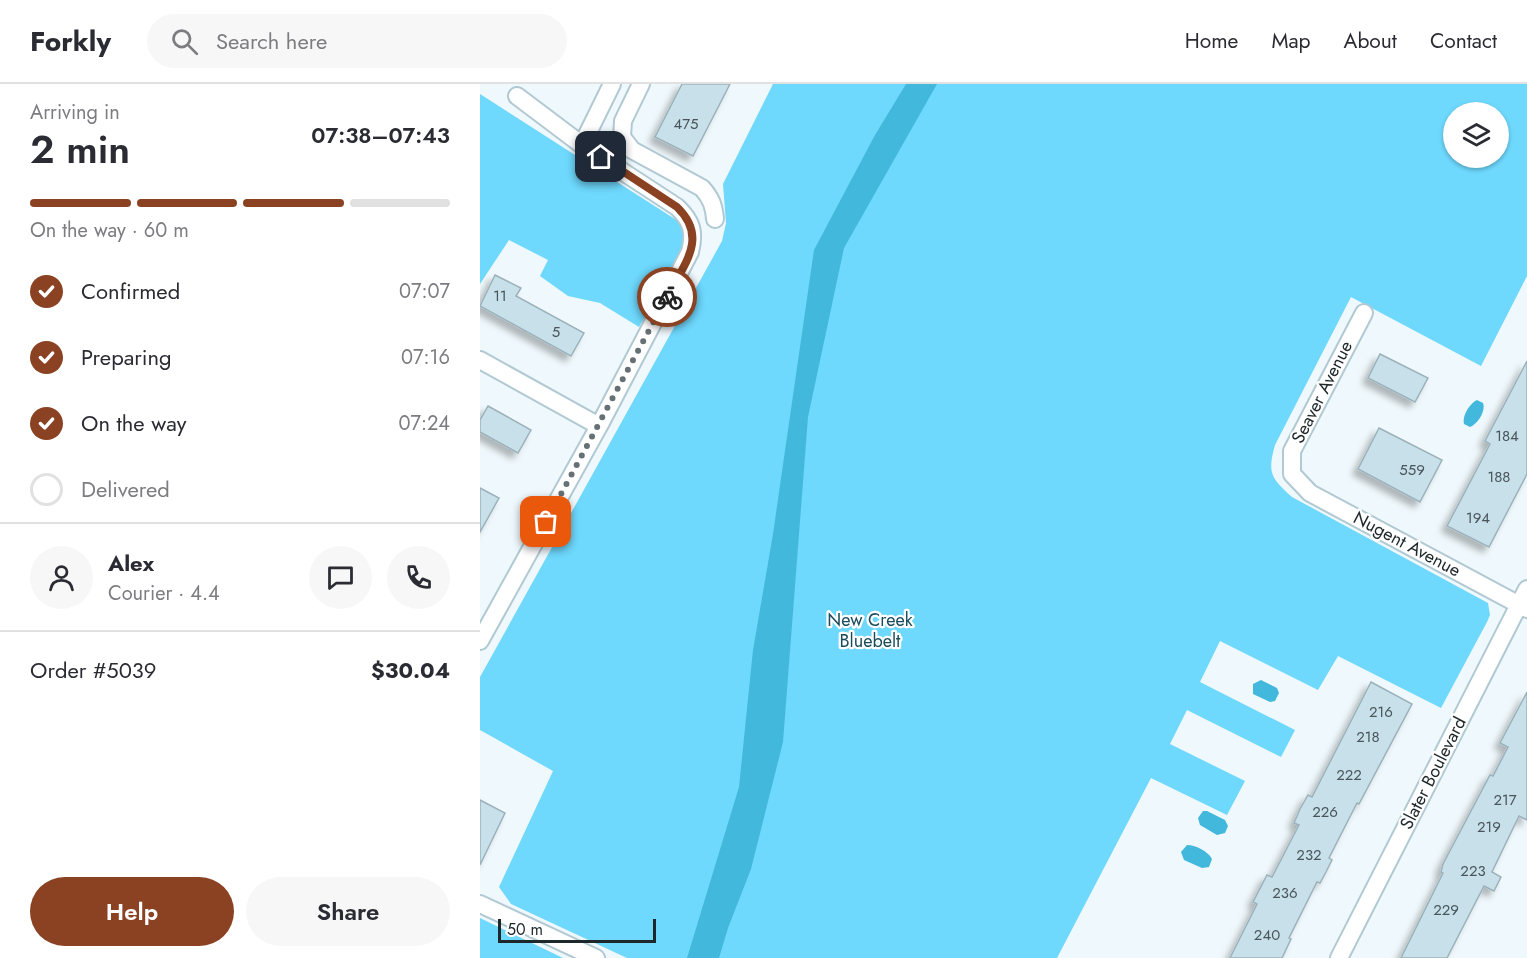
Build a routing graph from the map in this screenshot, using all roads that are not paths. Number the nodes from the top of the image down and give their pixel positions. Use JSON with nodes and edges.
{"nodes":[{"id":1,"x":612,"y":84,"type":"edge"},
{"id":2,"x":641,"y":84,"type":"edge"},
{"id":3,"x":517,"y":96,"type":"dead end"},
{"id":4,"x":582,"y":145,"type":"junction"},
{"id":5,"x":715,"y":219,"type":"dead end"},
{"id":6,"x":1364,"y":313,"type":"dead end"},
{"id":7,"x":480,"y":360,"type":"edge"},
{"id":8,"x":599,"y":426,"type":"junction"},
{"id":9,"x":1292,"y":474,"type":"joint"},
{"id":10,"x":1527,"y":588,"type":"edge"},
{"id":11,"x":1523,"y":607,"type":"edge"},
{"id":12,"x":481,"y":638,"type":"edge"},
{"id":13,"x":480,"y":904,"type":"edge"},
{"id":14,"x":596,"y":958,"type":"edge"},
{"id":15,"x":1339,"y":958,"type":"edge"}],
"edges":[{"from":1,"to":4,"type":"street"},
{"from":2,"to":5,"type":"street"},
{"from":3,"to":4,"type":"street"},
{"from":4,"to":8,"type":"street"},
{"from":6,"to":9,"type":"street","name":"Seaver Avenue"},
{"from":7,"to":8,"type":"street"},
{"from":8,"to":12,"type":"street"},
{"from":9,"to":11,"type":"street","name":"Nugent Avenue"},
{"from":10,"to":11,"type":"street","name":"Slater Boulevard"},
{"from":11,"to":15,"type":"street","name":"Slater Boulevard"},
{"from":13,"to":14,"type":"street"}]}
